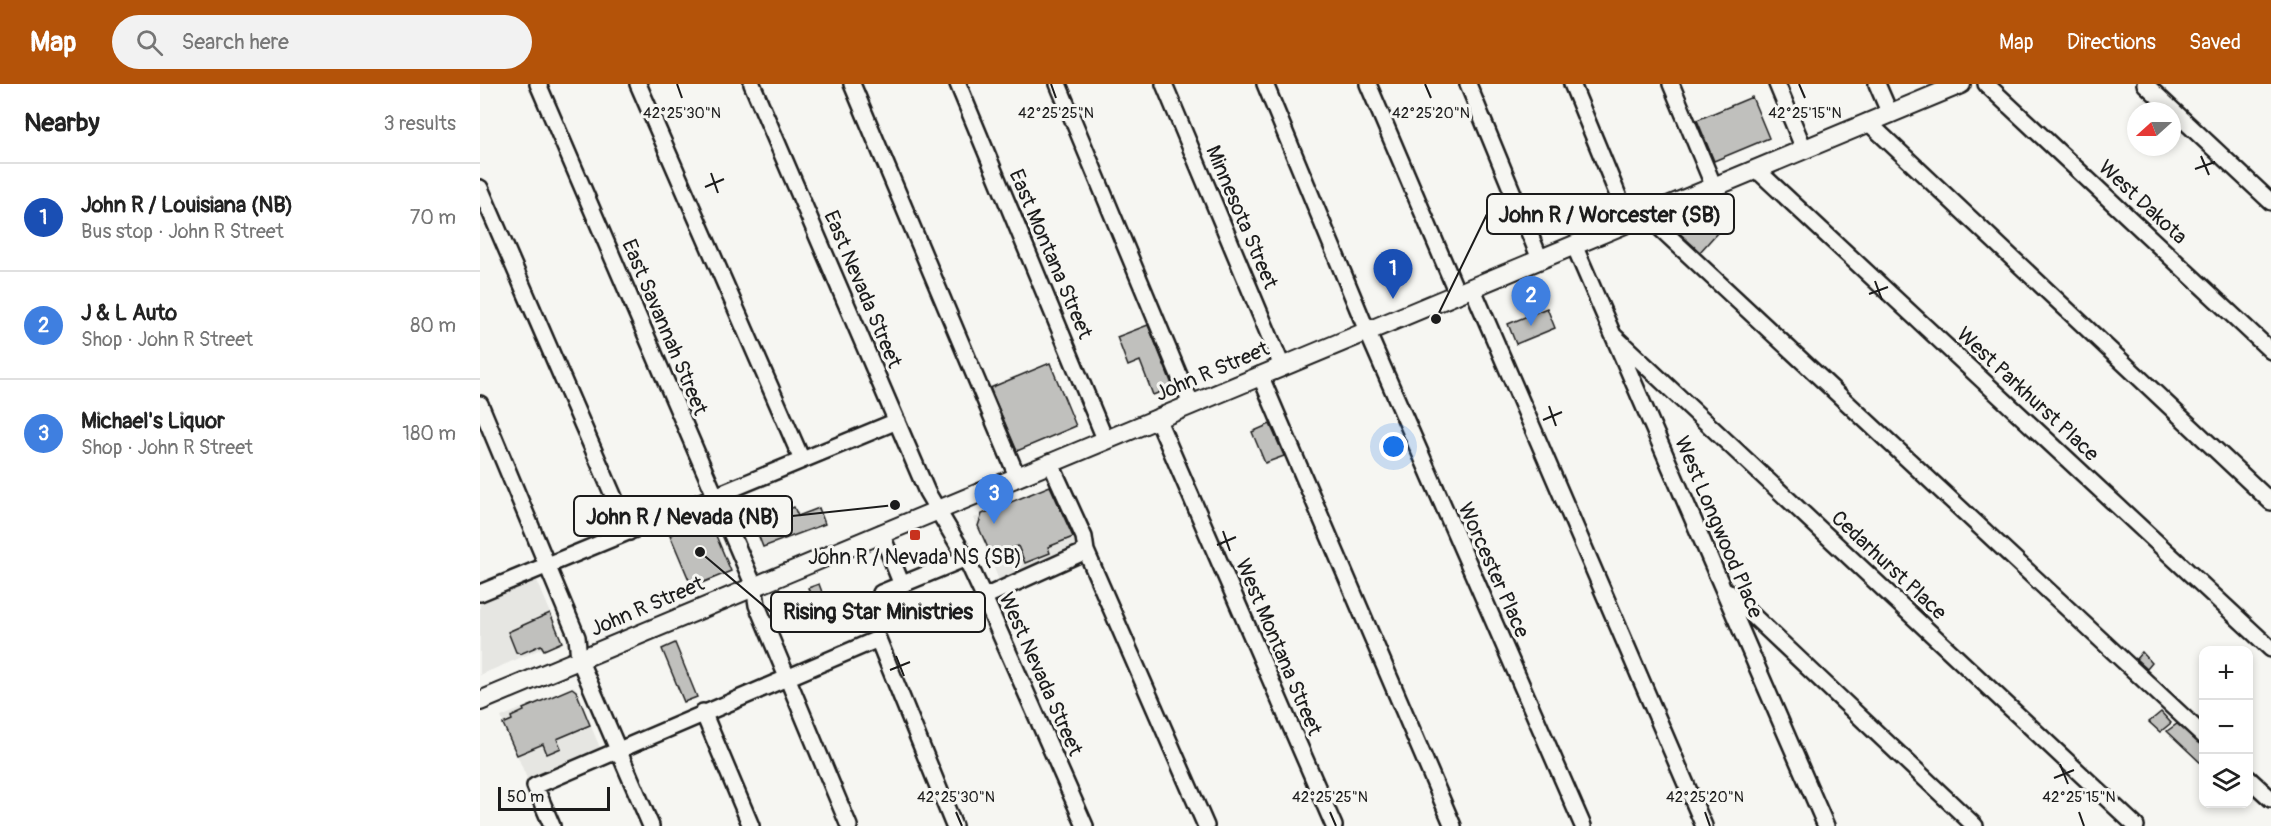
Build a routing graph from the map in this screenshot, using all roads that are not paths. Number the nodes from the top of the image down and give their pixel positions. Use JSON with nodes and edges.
{"nodes":[{"id":1,"x":538,"y":84,"type":"edge"},
{"id":2,"x":638,"y":84,"type":"edge"},
{"id":3,"x":752,"y":84,"type":"edge"},
{"id":4,"x":852,"y":84,"type":"edge"},
{"id":5,"x":958,"y":84,"type":"edge"},
{"id":6,"x":1058,"y":84,"type":"edge"},
{"id":7,"x":1164,"y":84,"type":"edge"},
{"id":8,"x":1265,"y":84,"type":"edge"},
{"id":9,"x":1368,"y":84,"type":"edge"},
{"id":10,"x":1468,"y":84,"type":"edge"},
{"id":11,"x":1572,"y":84,"type":"edge"},
{"id":12,"x":1671,"y":84,"type":"edge"},
{"id":13,"x":1777,"y":84,"type":"edge"},
{"id":14,"x":1878,"y":84,"type":"edge"},
{"id":15,"x":1961,"y":84,"type":"edge"},
{"id":16,"x":1986,"y":84,"type":"edge"},
{"id":17,"x":2145,"y":84,"type":"edge"},
{"id":18,"x":1890,"y":114,"type":"junction"},
{"id":19,"x":1868,"y":122,"type":"junction"},
{"id":20,"x":1804,"y":149,"type":"junction"},
{"id":21,"x":1756,"y":169,"type":"junction"},
{"id":22,"x":1714,"y":187,"type":"junction"},
{"id":23,"x":480,"y":188,"type":"edge"},
{"id":24,"x":2271,"y":202,"type":"edge"},
{"id":25,"x":1638,"y":218,"type":"junction"},
{"id":26,"x":1574,"y":245,"type":"junction"},
{"id":27,"x":1540,"y":259,"type":"junction"},
{"id":28,"x":1464,"y":290,"type":"junction"},
{"id":29,"x":1367,"y":331,"type":"junction"},
{"id":30,"x":1613,"y":335,"type":"junction"},
{"id":31,"x":2271,"y":351,"type":"edge"},
{"id":32,"x":1282,"y":366,"type":"junction"},
{"id":33,"x":1260,"y":375,"type":"junction"},
{"id":34,"x":480,"y":404,"type":"edge"},
{"id":35,"x":1191,"y":404,"type":"junction"},
{"id":36,"x":1157,"y":418,"type":"junction"},
{"id":37,"x":897,"y":421,"type":"junction"},
{"id":38,"x":1105,"y":439,"type":"junction"},
{"id":39,"x":802,"y":460,"type":"junction"},
{"id":40,"x":1050,"y":462,"type":"junction"},
{"id":41,"x":1017,"y":476,"type":"junction"},
{"id":42,"x":715,"y":496,"type":"junction"},
{"id":43,"x":2271,"y":502,"type":"edge"},
{"id":44,"x":937,"y":510,"type":"junction"},
{"id":45,"x":629,"y":532,"type":"junction"},
{"id":46,"x":881,"y":533,"type":"junction"},
{"id":47,"x":1086,"y":551,"type":"junction"},
{"id":48,"x":966,"y":558,"type":"junction"},
{"id":49,"x":548,"y":566,"type":"junction"},
{"id":50,"x":902,"y":585,"type":"junction"},
{"id":51,"x":754,"y":586,"type":"junction"},
{"id":52,"x":1722,"y":586,"type":"junction"},
{"id":53,"x":480,"y":593,"type":"edge"},
{"id":54,"x":881,"y":593,"type":"dead end"},
{"id":55,"x":984,"y":597,"type":"junction"},
{"id":56,"x":2271,"y":649,"type":"edge"},
{"id":57,"x":579,"y":659,"type":"junction"},
{"id":58,"x":787,"y":677,"type":"junction"},
{"id":59,"x":480,"y":701,"type":"edge"},
{"id":60,"x":703,"y":712,"type":"junction"},
{"id":61,"x":2199,"y":731,"type":"edge"},
{"id":62,"x":618,"y":749,"type":"junction"},
{"id":63,"x":2253,"y":783,"type":"edge"},
{"id":64,"x":2271,"y":799,"type":"edge"},
{"id":65,"x":552,"y":826,"type":"edge"},
{"id":66,"x":651,"y":826,"type":"edge"},
{"id":67,"x":751,"y":826,"type":"edge"},
{"id":68,"x":849,"y":826,"type":"edge"},
{"id":69,"x":954,"y":826,"type":"edge"},
{"id":70,"x":1084,"y":826,"type":"edge"},
{"id":71,"x":1206,"y":826,"type":"edge"},
{"id":72,"x":1334,"y":826,"type":"edge"},
{"id":73,"x":1453,"y":826,"type":"edge"},
{"id":74,"x":1583,"y":826,"type":"edge"},
{"id":75,"x":1704,"y":826,"type":"edge"},
{"id":76,"x":1826,"y":826,"type":"edge"},
{"id":77,"x":1975,"y":826,"type":"edge"},
{"id":78,"x":2136,"y":826,"type":"edge"}],
"edges":[{"from":1,"to":42,"type":"street","name":"East Savannah Street"},
{"from":2,"to":39,"type":"street"},
{"from":3,"to":37,"type":"street","name":"East Nevada Street"},
{"from":4,"to":41,"type":"street"},
{"from":5,"to":38,"type":"street","name":"East Montana Street"},
{"from":6,"to":35,"type":"street"},
{"from":7,"to":32,"type":"street","name":"Minnesota Street"},
{"from":8,"to":29,"type":"street","name":"Worcester Place"},
{"from":9,"to":28,"type":"street"},
{"from":10,"to":27,"type":"street"},
{"from":11,"to":25,"type":"street"},
{"from":12,"to":22,"type":"street"},
{"from":13,"to":20,"type":"street"},
{"from":14,"to":18,"type":"street"},
{"from":15,"to":18,"type":"main road","name":"John R Street"},
{"from":16,"to":31,"type":"street","name":"West Dakota"},
{"from":17,"to":24,"type":"street"},
{"from":18,"to":19,"type":"main road","name":"John R Street"},
{"from":19,"to":20,"type":"main road","name":"John R Street"},
{"from":19,"to":43,"type":"street"},
{"from":20,"to":21,"type":"main road","name":"John R Street"},
{"from":21,"to":22,"type":"main road","name":"John R Street"},
{"from":21,"to":56,"type":"street","name":"West Parkhurst Place"},
{"from":22,"to":25,"type":"main road","name":"John R Street"},
{"from":23,"to":45,"type":"street"},
{"from":25,"to":26,"type":"main road","name":"John R Street"},
{"from":25,"to":61,"type":"street"},
{"from":26,"to":27,"type":"main road","name":"John R Street"},
{"from":26,"to":30,"type":"street","name":"West Longwood Place"},
{"from":27,"to":28,"type":"main road","name":"John R Street"},
{"from":28,"to":29,"type":"main road","name":"John R Street"},
{"from":28,"to":75,"type":"street"},
{"from":29,"to":32,"type":"main road","name":"John R Street"},
{"from":29,"to":74,"type":"street","name":"Worcester Place"},
{"from":30,"to":52,"type":"street","name":"West Longwood Place"},
{"from":30,"to":78,"type":"street","name":"Cedarhurst Place"},
{"from":32,"to":33,"type":"main road","name":"John R Street"},
{"from":33,"to":35,"type":"main road","name":"John R Street"},
{"from":33,"to":73,"type":"street"},
{"from":34,"to":49,"type":"street"},
{"from":35,"to":36,"type":"main road","name":"John R Street"},
{"from":36,"to":38,"type":"main road","name":"John R Street"},
{"from":36,"to":72,"type":"street","name":"West Montana Street"},
{"from":37,"to":39,"type":"street"},
{"from":37,"to":44,"type":"street","name":"East Nevada Street"},
{"from":38,"to":40,"type":"main road","name":"John R Street"},
{"from":39,"to":42,"type":"street"},
{"from":40,"to":41,"type":"main road","name":"John R Street"},
{"from":40,"to":47,"type":"street"},
{"from":41,"to":44,"type":"main road","name":"John R Street"},
{"from":42,"to":45,"type":"street"},
{"from":42,"to":51,"type":"street","name":"East Savannah Street"},
{"from":44,"to":46,"type":"main road","name":"John R Street"},
{"from":44,"to":48,"type":"street","name":"West Nevada Street"},
{"from":45,"to":49,"type":"street"},
{"from":46,"to":50,"type":"street"},
{"from":46,"to":51,"type":"main road","name":"John R Street"},
{"from":47,"to":55,"type":"street"},
{"from":47,"to":71,"type":"street"},
{"from":48,"to":50,"type":"street"},
{"from":48,"to":55,"type":"street","name":"West Nevada Street"},
{"from":49,"to":53,"type":"street"},
{"from":49,"to":57,"type":"street"},
{"from":50,"to":54,"type":"street"},
{"from":51,"to":57,"type":"main road","name":"John R Street"},
{"from":51,"to":58,"type":"street","name":"East Savannah Street"},
{"from":52,"to":76,"type":"street","name":"West Longwood Place"},
{"from":52,"to":77,"type":"street"},
{"from":55,"to":70,"type":"street","name":"West Nevada Street"},
{"from":57,"to":59,"type":"main road","name":"John R Street"},
{"from":57,"to":62,"type":"street"},
{"from":58,"to":60,"type":"street"},
{"from":58,"to":68,"type":"street","name":"East Savannah Street"},
{"from":58,"to":69,"type":"street"},
{"from":60,"to":62,"type":"street"},
{"from":60,"to":67,"type":"street"},
{"from":62,"to":65,"type":"street"},
{"from":62,"to":66,"type":"street"},
{"from":63,"to":64,"type":"street"}]}
